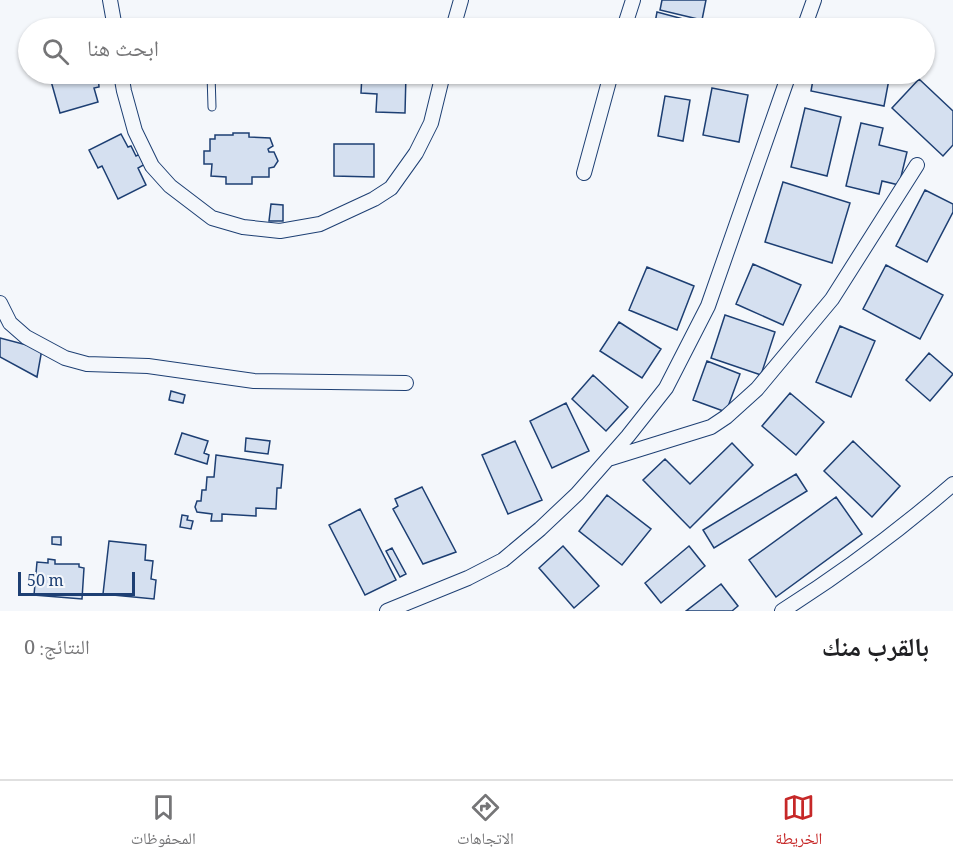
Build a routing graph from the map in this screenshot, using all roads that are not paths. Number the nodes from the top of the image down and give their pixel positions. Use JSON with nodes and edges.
{"nodes":[{"id":1,"x":110,"y":0,"type":"edge"},
{"id":2,"x":461,"y":0,"type":"edge"},
{"id":3,"x":633,"y":0,"type":"edge"},
{"id":4,"x":814,"y":0,"type":"edge"},
{"id":5,"x":113,"y":18,"type":"edge"},
{"id":6,"x":456,"y":18,"type":"edge"},
{"id":7,"x":627,"y":18,"type":"edge"},
{"id":8,"x":808,"y":18,"type":"edge"},
{"id":9,"x":123,"y":84,"type":"edge"},
{"id":10,"x":211,"y":84,"type":"edge"},
{"id":11,"x":441,"y":84,"type":"edge"},
{"id":12,"x":608,"y":84,"type":"edge"},
{"id":13,"x":786,"y":84,"type":"edge"},
{"id":14,"x":212,"y":107,"type":"dead end"},
{"id":15,"x":917,"y":165,"type":"dead end"},
{"id":16,"x":584,"y":173,"type":"dead end"},
{"id":17,"x":0,"y":303,"type":"edge"},
{"id":18,"x":406,"y":383,"type":"dead end"},
{"id":19,"x":608,"y":459,"type":"junction"},
{"id":20,"x":953,"y":484,"type":"edge"},
{"id":21,"x":387,"y":611,"type":"edge"},
{"id":22,"x":782,"y":611,"type":"edge"}],
"edges":[{"from":1,"to":5,"type":"street"},
{"from":2,"to":6,"type":"street"},
{"from":3,"to":7,"type":"street"},
{"from":4,"to":8,"type":"street"},
{"from":9,"to":11,"type":"street"},
{"from":10,"to":14,"type":"lane"},
{"from":12,"to":16,"type":"street"},
{"from":13,"to":19,"type":"street"},
{"from":15,"to":19,"type":"street"},
{"from":17,"to":18,"type":"street"},
{"from":19,"to":21,"type":"street"},
{"from":20,"to":22,"type":"street"}]}
